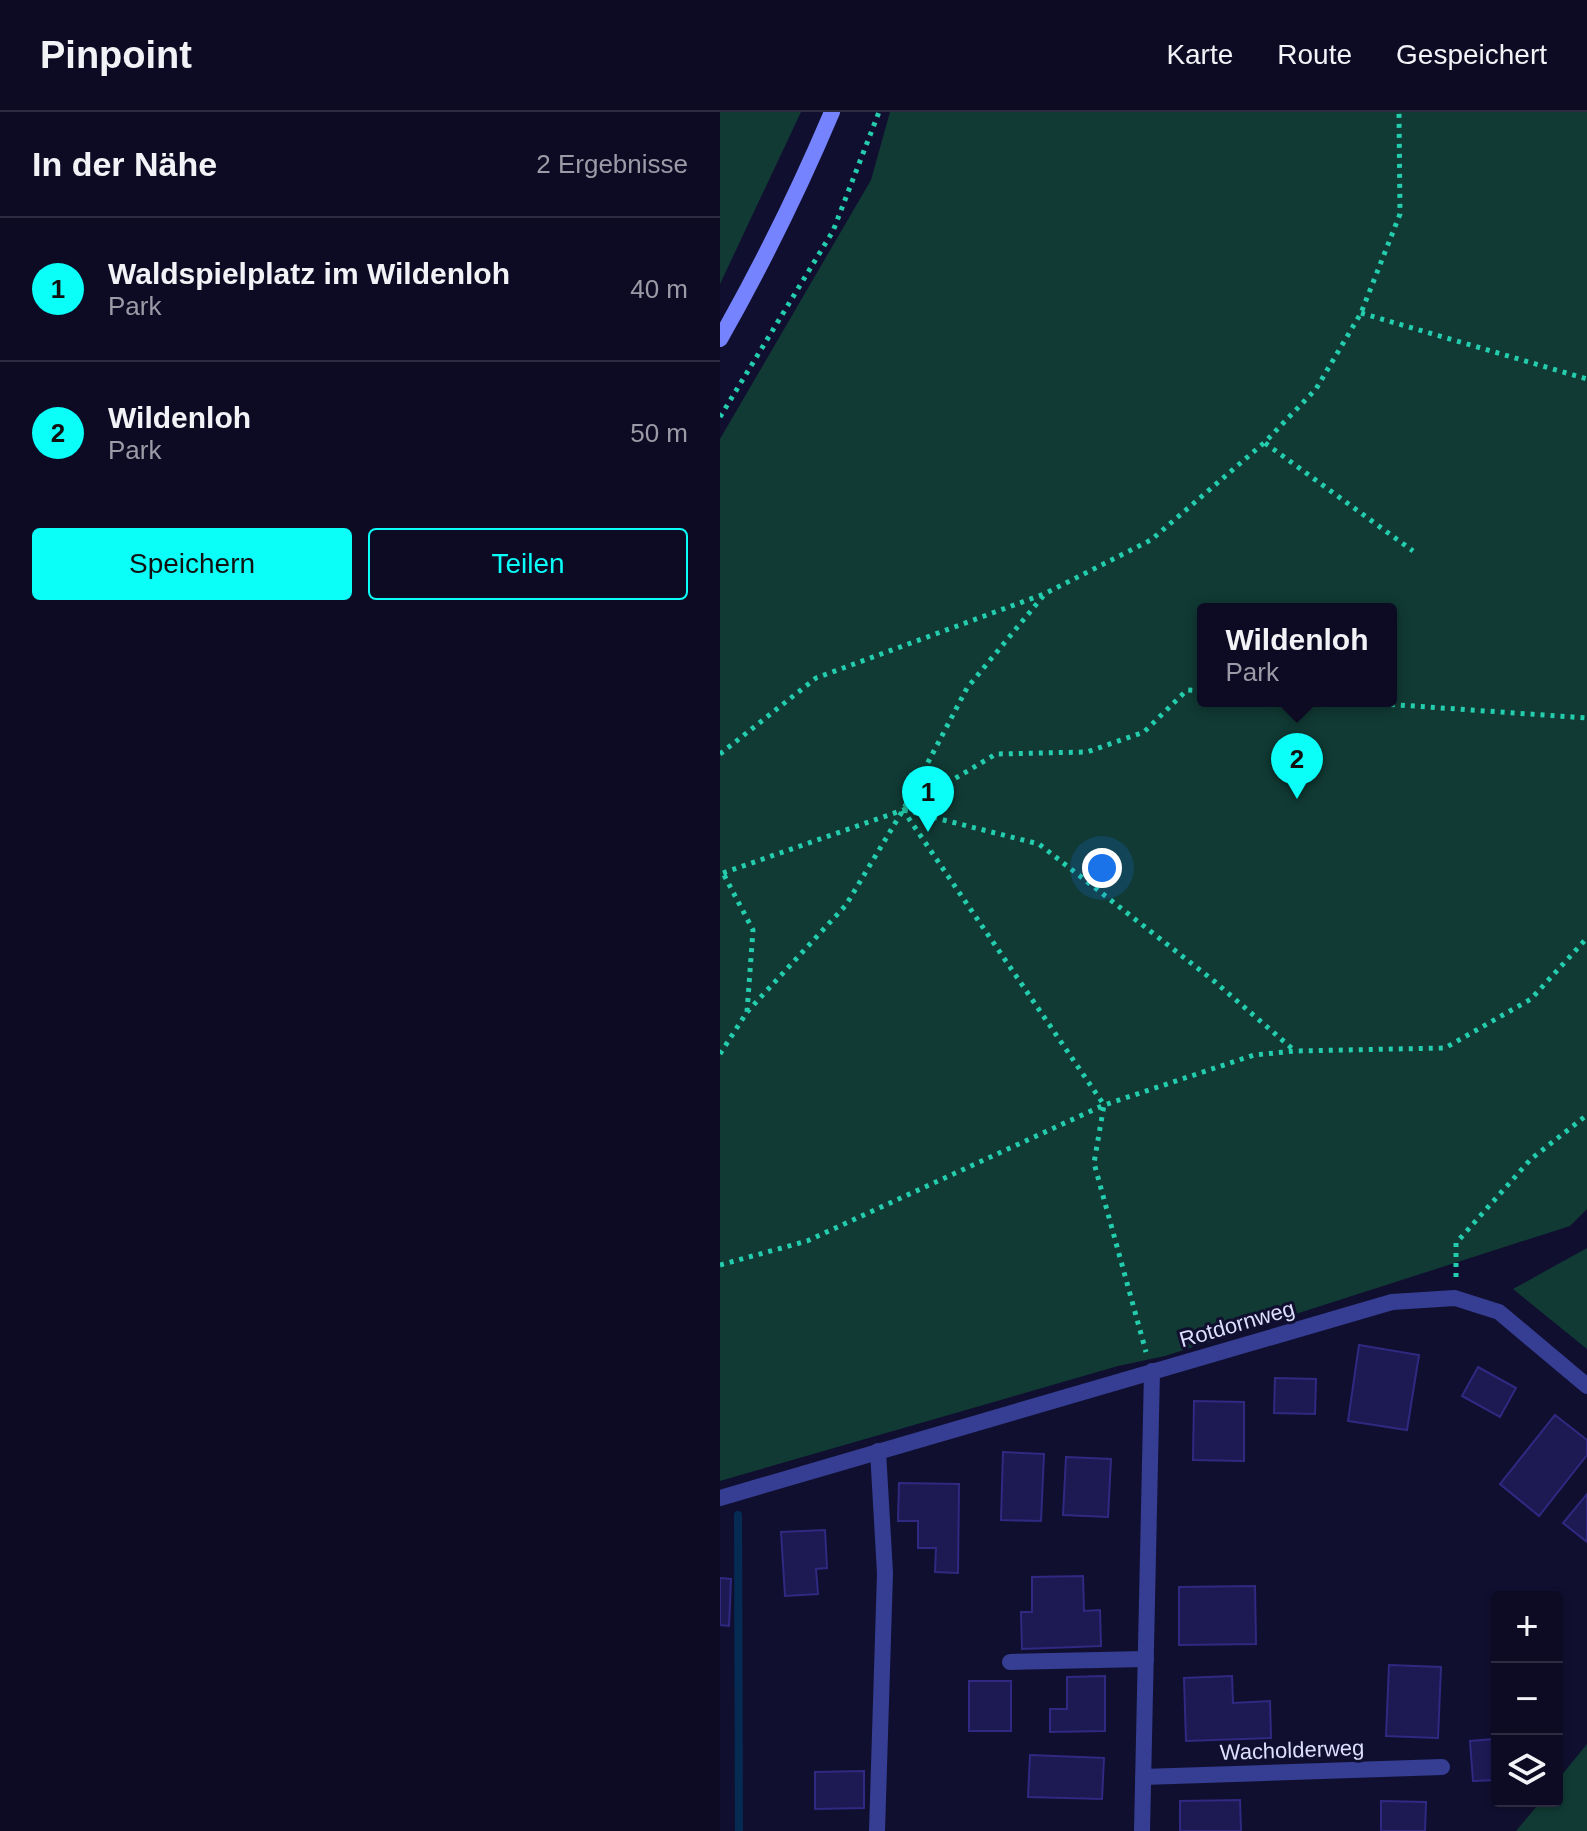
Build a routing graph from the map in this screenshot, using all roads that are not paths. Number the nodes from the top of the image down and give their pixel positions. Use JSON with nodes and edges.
{"nodes":[{"id":1,"x":832,"y":112,"type":"edge"},
{"id":2,"x":720,"y":339,"type":"edge"},
{"id":3,"x":1152,"y":1371,"type":"junction"},
{"id":4,"x":1587,"y":1386,"type":"edge"},
{"id":5,"x":878,"y":1451,"type":"junction"},
{"id":6,"x":720,"y":1498,"type":"edge"},
{"id":7,"x":1146,"y":1659,"type":"junction"},
{"id":8,"x":1010,"y":1662,"type":"dead end"},
{"id":9,"x":1442,"y":1767,"type":"dead end"},
{"id":10,"x":1143,"y":1777,"type":"junction"},
{"id":11,"x":877,"y":1831,"type":"edge"},
{"id":12,"x":1142,"y":1831,"type":"edge"}],
"edges":[{"from":1,"to":2,"type":"main road"},
{"from":3,"to":4,"type":"street","name":"Rotdornweg"},
{"from":3,"to":5,"type":"street","name":"Rotdornweg"},
{"from":3,"to":7,"type":"street"},
{"from":5,"to":6,"type":"street","name":"Rotdornweg"},
{"from":5,"to":11,"type":"street"},
{"from":7,"to":8,"type":"street"},
{"from":7,"to":10,"type":"street"},
{"from":9,"to":10,"type":"street","name":"Wacholderweg"},
{"from":10,"to":12,"type":"street"}]}
